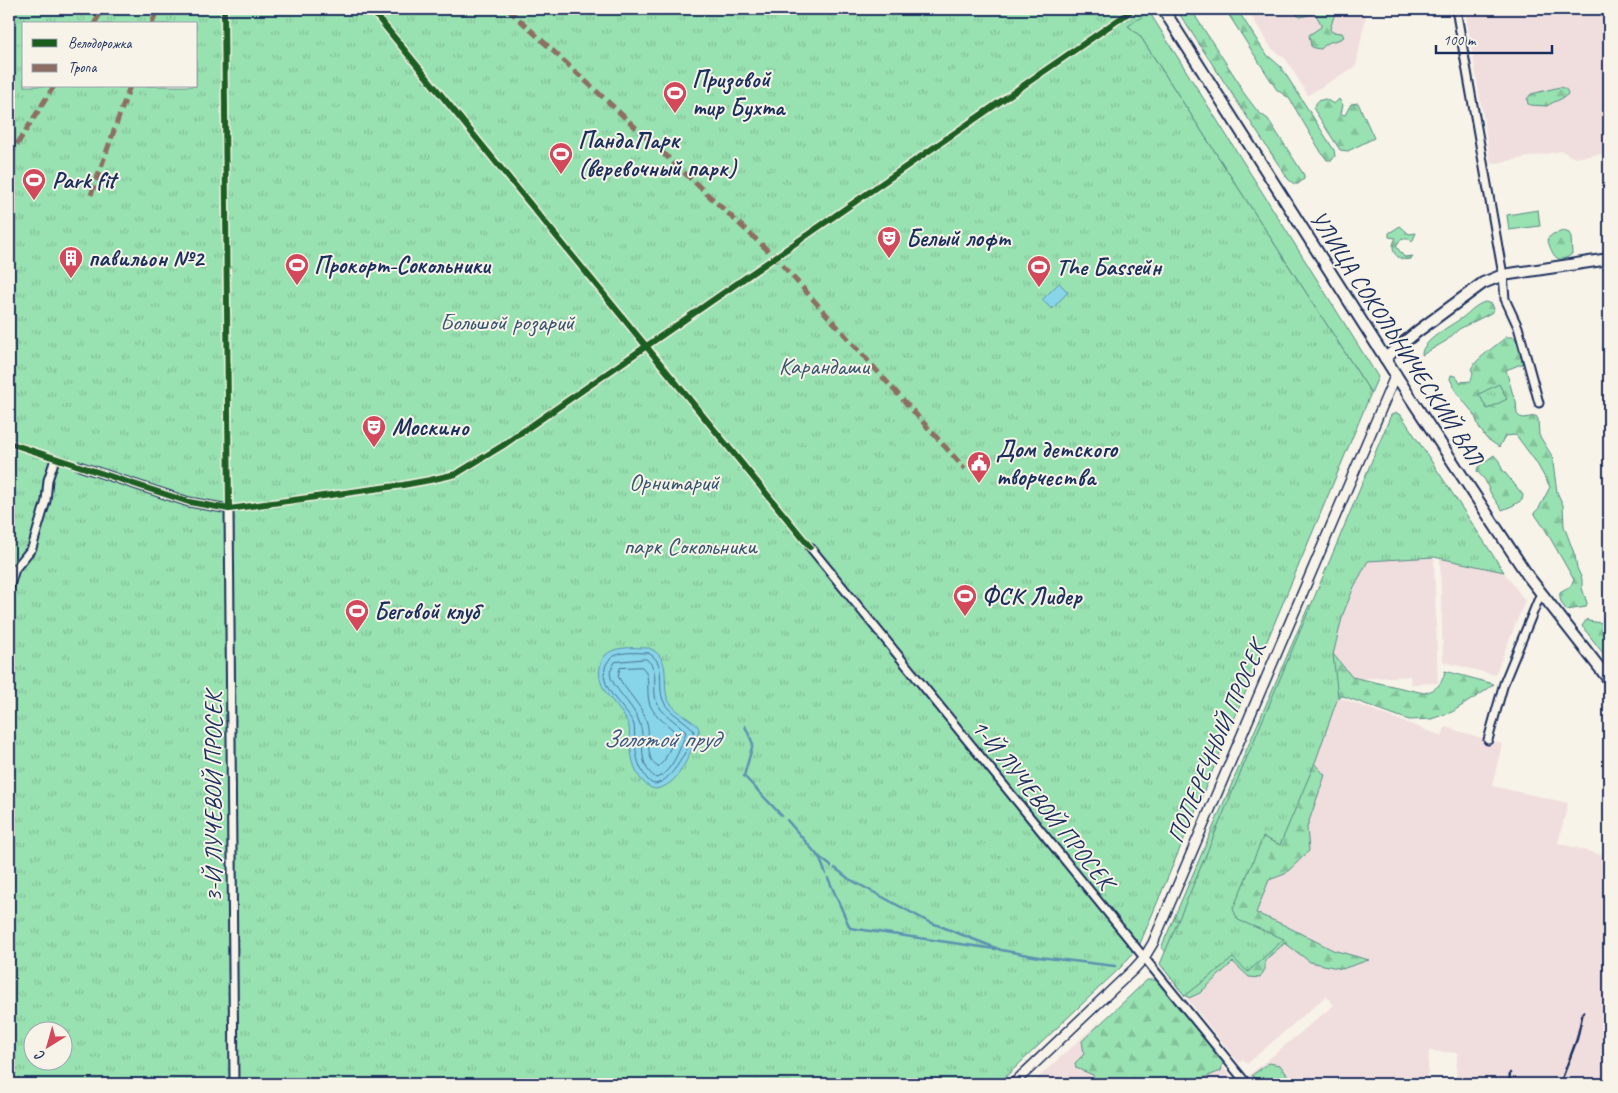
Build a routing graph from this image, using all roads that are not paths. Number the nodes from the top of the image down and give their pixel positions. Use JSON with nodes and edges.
{"nodes":[{"id":1,"x":1163,"y":9,"type":"edge"},
{"id":2,"x":1456,"y":9,"type":"edge"},
{"id":3,"x":1609,"y":258,"type":"edge"},
{"id":4,"x":1504,"y":275,"type":"junction"},
{"id":5,"x":1385,"y":358,"type":"junction"},
{"id":6,"x":1396,"y":374,"type":"junction"},
{"id":7,"x":1539,"y":403,"type":"dead end"},
{"id":8,"x":55,"y":459,"type":"dead end"},
{"id":9,"x":79,"y":466,"type":"dead end"},
{"id":10,"x":810,"y":547,"type":"dead end"},
{"id":11,"x":9,"y":589,"type":"edge"},
{"id":12,"x":1541,"y":593,"type":"junction"},
{"id":13,"x":1609,"y":680,"type":"edge"},
{"id":14,"x":1488,"y":740,"type":"dead end"},
{"id":15,"x":1144,"y":958,"type":"junction"},
{"id":16,"x":234,"y":1084,"type":"edge"},
{"id":17,"x":1013,"y":1084,"type":"edge"},
{"id":18,"x":1247,"y":1084,"type":"edge"}],
"edges":[{"from":1,"to":5,"type":"main road","name":"УЛИЦА СОКОЛЬНИЧЕСКИЙ ВАЛ"},
{"from":2,"to":4,"type":"street"},
{"from":3,"to":4,"type":"main road"},
{"from":4,"to":5,"type":"main road"},
{"from":4,"to":7,"type":"street"},
{"from":5,"to":6,"type":"main road","name":"УЛИЦА СОКОЛЬНИЧЕСКИЙ ВАЛ"},
{"from":6,"to":12,"type":"main road","name":"УЛИЦА СОКОЛЬНИЧЕСКИЙ ВАЛ"},
{"from":6,"to":15,"type":"street","name":"ПОПЕРЕЧНЫЙ ПРОСЕК"},
{"from":8,"to":11,"type":"street"},
{"from":9,"to":16,"type":"street","name":"3-Й ЛУЧЕВОЙ ПРОСЕК"},
{"from":10,"to":15,"type":"street","name":"1-Й ЛУЧЕВОЙ ПРОСЕК"},
{"from":12,"to":13,"type":"main road","name":"УЛИЦА СОКОЛЬНИЧЕСКИЙ ВАЛ"},
{"from":12,"to":14,"type":"street"},
{"from":15,"to":17,"type":"street","name":"ПОПЕРЕЧНЫЙ ПРОСЕК"},
{"from":15,"to":18,"type":"street","name":"1-Й ЛУЧЕВОЙ ПРОСЕК"}]}
